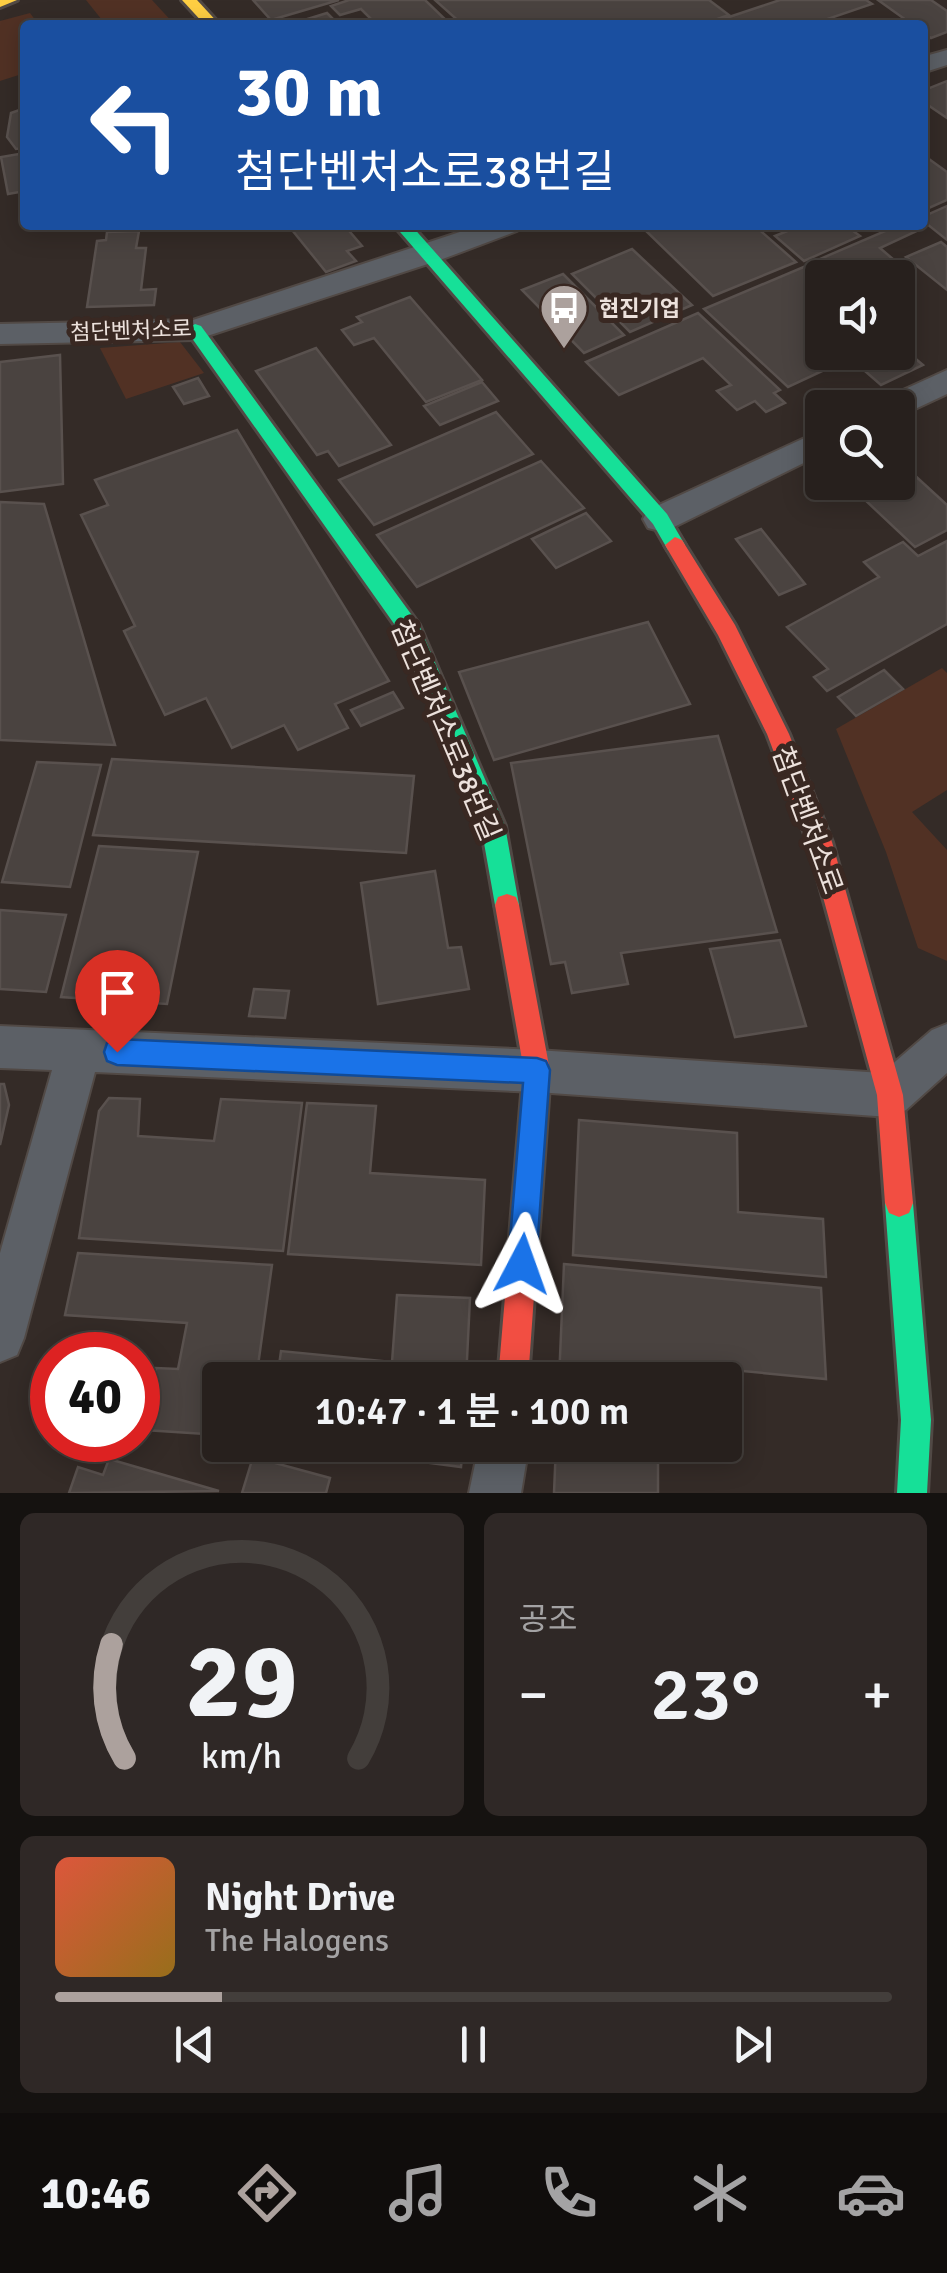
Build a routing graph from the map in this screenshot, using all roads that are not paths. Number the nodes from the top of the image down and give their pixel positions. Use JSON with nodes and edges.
{"nodes":[{"id":1,"x":10,"y":0,"type":"edge"},
{"id":2,"x":190,"y":0,"type":"edge"},
{"id":3,"x":0,"y":3,"type":"edge"},
{"id":4,"x":208,"y":20,"type":"edge"},
{"id":5,"x":407,"y":230,"type":"edge"},
{"id":6,"x":494,"y":230,"type":"edge"},
{"id":7,"x":430,"y":254,"type":"junction"},
{"id":8,"x":195,"y":330,"type":"junction"},
{"id":9,"x":0,"y":334,"type":"edge"},
{"id":10,"x":947,"y":381,"type":"edge"},
{"id":11,"x":915,"y":397,"type":"edge"},
{"id":12,"x":805,"y":449,"type":"edge"},
{"id":13,"x":660,"y":518,"type":"junction"},
{"id":14,"x":947,"y":1045,"type":"edge"},
{"id":15,"x":0,"y":1046,"type":"edge"},
{"id":16,"x":79,"y":1050,"type":"junction"},
{"id":17,"x":537,"y":1070,"type":"junction"},
{"id":18,"x":890,"y":1095,"type":"junction"},
{"id":19,"x":0,"y":1338,"type":"edge"},
{"id":20,"x":514,"y":1362,"type":"edge"},
{"id":21,"x":501,"y":1462,"type":"edge"},
{"id":22,"x":495,"y":1493,"type":"edge"},
{"id":23,"x":912,"y":1493,"type":"edge"}],
"edges":[{"from":1,"to":3,"type":"street"},
{"from":2,"to":4,"type":"street"},
{"from":5,"to":7,"type":"street","name":"첨단벤처소로"},
{"from":6,"to":7,"type":"street"},
{"from":7,"to":8,"type":"street","name":"첨단벤처소로"},
{"from":7,"to":13,"type":"street","name":"첨단벤처소로"},
{"from":8,"to":9,"type":"street","name":"첨단벤처소로"},
{"from":8,"to":17,"type":"street","name":"첨단벤처소로38번길"},
{"from":10,"to":11,"type":"street"},
{"from":12,"to":13,"type":"street"},
{"from":13,"to":18,"type":"street","name":"첨단벤처소로"},
{"from":14,"to":18,"type":"street"},
{"from":15,"to":16,"type":"street"},
{"from":16,"to":17,"type":"street"},
{"from":16,"to":19,"type":"street"},
{"from":17,"to":18,"type":"street"},
{"from":17,"to":20,"type":"street","name":"첨단벤처소로38번길"},
{"from":18,"to":23,"type":"street","name":"첨단벤처소로"},
{"from":21,"to":22,"type":"street"}]}
